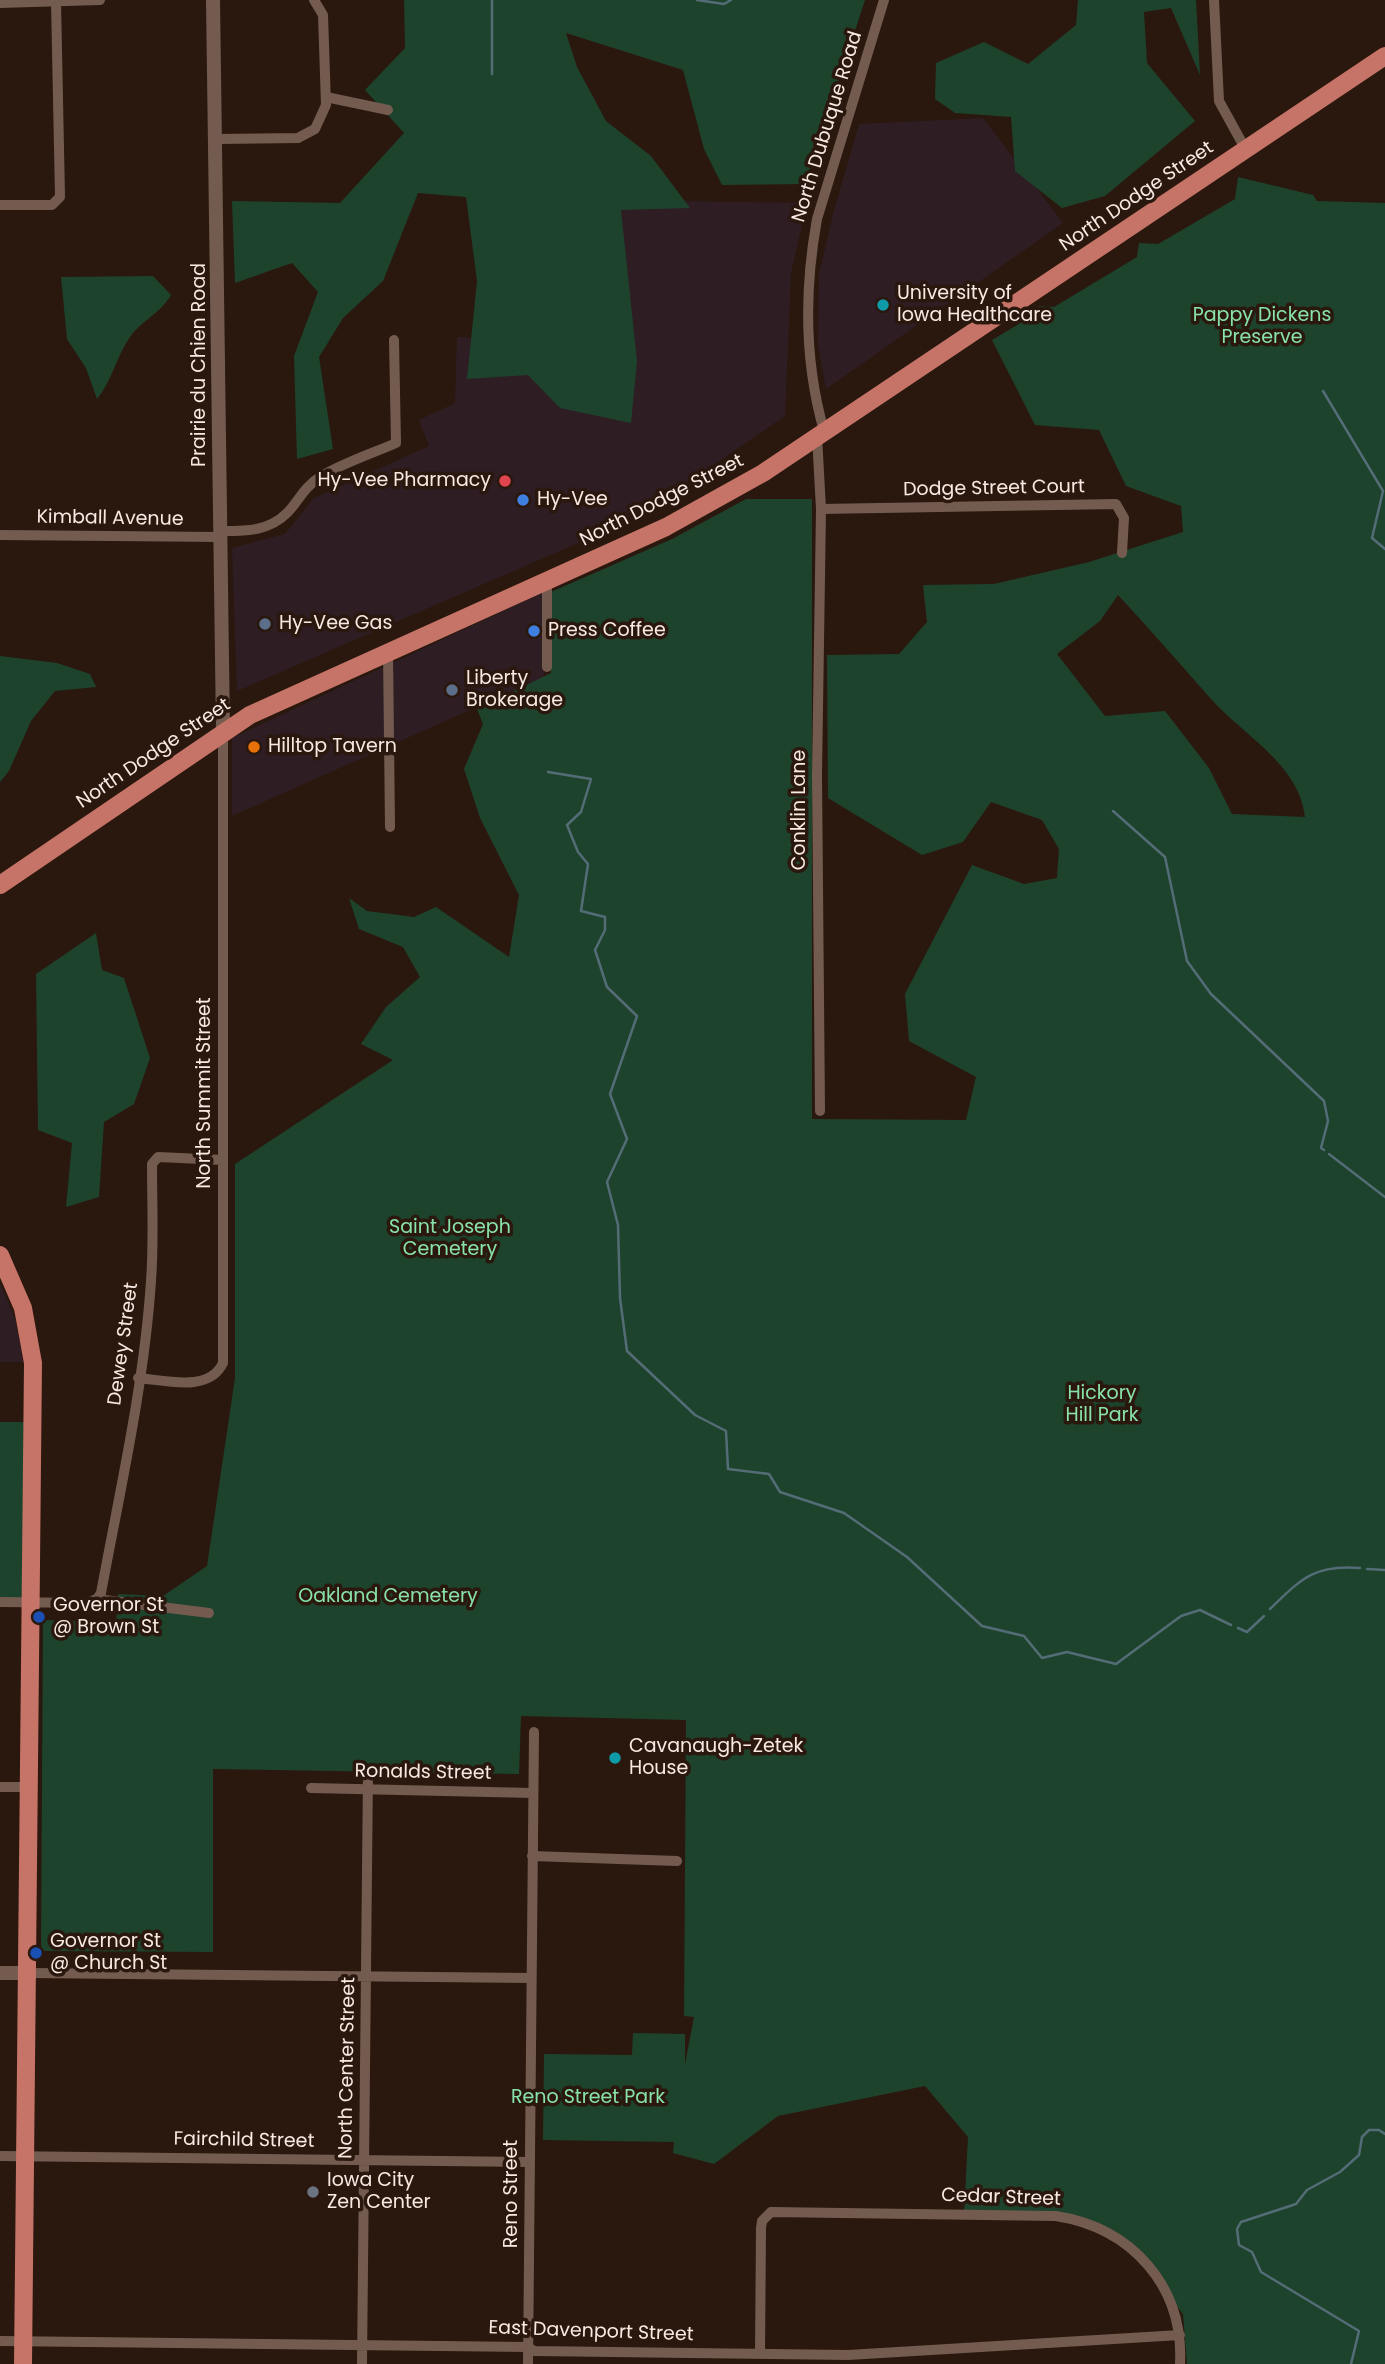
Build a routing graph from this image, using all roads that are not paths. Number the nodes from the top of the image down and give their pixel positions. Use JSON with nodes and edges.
{"nodes":[{"id":1,"x":100,"y":0,"type":"edge"},
{"id":2,"x":213,"y":0,"type":"edge"},
{"id":3,"x":314,"y":0,"type":"edge"},
{"id":4,"x":884,"y":0,"type":"edge"},
{"id":5,"x":1214,"y":0,"type":"edge"},
{"id":6,"x":56,"y":1,"type":"edge"},
{"id":7,"x":0,"y":2,"type":"edge"},
{"id":8,"x":1385,"y":56,"type":"edge"},
{"id":9,"x":326,"y":97,"type":"junction"},
{"id":10,"x":388,"y":110,"type":"dead end"},
{"id":11,"x":217,"y":139,"type":"junction"},
{"id":12,"x":1246,"y":150,"type":"junction"},
{"id":13,"x":0,"y":205,"type":"edge"},
{"id":14,"x":394,"y":340,"type":"dead end"},
{"id":15,"x":821,"y":434,"type":"junction"},
{"id":16,"x":821,"y":509,"type":"junction"},
{"id":17,"x":220,"y":534,"type":"junction"},
{"id":18,"x":0,"y":535,"type":"edge"},
{"id":19,"x":1122,"y":553,"type":"dead end"},
{"id":20,"x":547,"y":582,"type":"junction"},
{"id":21,"x":388,"y":651,"type":"junction"},
{"id":22,"x":547,"y":667,"type":"dead end"},
{"id":23,"x":223,"y":730,"type":"junction"},
{"id":24,"x":390,"y":827,"type":"dead end"},
{"id":25,"x":0,"y":885,"type":"edge"},
{"id":26,"x":820,"y":1111,"type":"dead end"},
{"id":27,"x":223,"y":1160,"type":"junction"},
{"id":28,"x":0,"y":1255,"type":"edge"},
{"id":29,"x":138,"y":1378,"type":"junction"},
{"id":30,"x":97,"y":1599,"type":"junction"},
{"id":31,"x":0,"y":1602,"type":"edge"},
{"id":32,"x":31,"y":1602,"type":"junction"},
{"id":33,"x":209,"y":1613,"type":"dead end"},
{"id":34,"x":534,"y":1732,"type":"dead end"},
{"id":35,"x":368,"y":1772,"type":"dead end"},
{"id":36,"x":0,"y":1787,"type":"edge"},
{"id":37,"x":30,"y":1787,"type":"junction"},
{"id":38,"x":311,"y":1788,"type":"dead end"},
{"id":39,"x":368,"y":1789,"type":"junction"},
{"id":40,"x":534,"y":1793,"type":"junction"},
{"id":41,"x":533,"y":1856,"type":"junction"},
{"id":42,"x":677,"y":1861,"type":"dead end"},
{"id":43,"x":0,"y":1973,"type":"edge"},
{"id":44,"x":29,"y":1973,"type":"junction"},
{"id":45,"x":366,"y":1976,"type":"junction"},
{"id":46,"x":531,"y":1978,"type":"junction"},
{"id":47,"x":0,"y":2156,"type":"edge"},
{"id":48,"x":27,"y":2156,"type":"junction"},
{"id":49,"x":364,"y":2160,"type":"junction"},
{"id":50,"x":529,"y":2162,"type":"junction"},
{"id":51,"x":1180,"y":2335,"type":"junction"},
{"id":52,"x":0,"y":2341,"type":"edge"},
{"id":53,"x":23,"y":2342,"type":"junction"},
{"id":54,"x":363,"y":2344,"type":"junction"},
{"id":55,"x":528,"y":2347,"type":"junction"},
{"id":56,"x":760,"y":2354,"type":"junction"},
{"id":57,"x":23,"y":2364,"type":"edge"},
{"id":58,"x":362,"y":2364,"type":"edge"},
{"id":59,"x":528,"y":2364,"type":"edge"},
{"id":60,"x":1181,"y":2364,"type":"edge"}],
"edges":[{"from":1,"to":6,"type":"street"},
{"from":2,"to":11,"type":"street","name":"Prairie du Chien Road"},
{"from":3,"to":9,"type":"street"},
{"from":4,"to":15,"type":"street","name":"North Dubuque Road"},
{"from":5,"to":12,"type":"street"},
{"from":6,"to":7,"type":"street"},
{"from":6,"to":13,"type":"street"},
{"from":8,"to":12,"type":"main road","name":"North Dodge Street"},
{"from":9,"to":10,"type":"street"},
{"from":9,"to":11,"type":"street"},
{"from":11,"to":17,"type":"street","name":"Prairie du Chien Road"},
{"from":12,"to":15,"type":"main road","name":"North Dodge Street"},
{"from":14,"to":17,"type":"street","name":"Kimball Avenue"},
{"from":15,"to":16,"type":"street","name":"North Dubuque Road"},
{"from":15,"to":20,"type":"main road","name":"North Dodge Street"},
{"from":16,"to":19,"type":"street","name":"Dodge Street Court"},
{"from":16,"to":26,"type":"street","name":"Conklin Lane"},
{"from":17,"to":18,"type":"street","name":"Kimball Avenue"},
{"from":17,"to":23,"type":"street","name":"Prairie du Chien Road"},
{"from":20,"to":21,"type":"main road","name":"North Dodge Street"},
{"from":20,"to":22,"type":"street"},
{"from":21,"to":23,"type":"main road","name":"North Dodge Street"},
{"from":21,"to":24,"type":"street"},
{"from":23,"to":25,"type":"main road","name":"North Dodge Street"},
{"from":23,"to":27,"type":"street","name":"North Summit Street"},
{"from":27,"to":29,"type":"street","name":"Dewey Street"},
{"from":27,"to":29,"type":"street","name":"North Summit Street"},
{"from":28,"to":32,"type":"main road"},
{"from":29,"to":30,"type":"street","name":"Dewey Street"},
{"from":30,"to":32,"type":"street"},
{"from":30,"to":33,"type":"street"},
{"from":31,"to":32,"type":"street"},
{"from":32,"to":37,"type":"main road"},
{"from":34,"to":40,"type":"street","name":"Reno Street"},
{"from":35,"to":39,"type":"street","name":"North Center Street"},
{"from":36,"to":37,"type":"street"},
{"from":37,"to":44,"type":"main road"},
{"from":38,"to":39,"type":"street","name":"Ronalds Street"},
{"from":39,"to":40,"type":"street","name":"Ronalds Street"},
{"from":39,"to":45,"type":"street","name":"North Center Street"},
{"from":40,"to":41,"type":"street","name":"Reno Street"},
{"from":41,"to":42,"type":"street"},
{"from":41,"to":46,"type":"street","name":"Reno Street"},
{"from":43,"to":44,"type":"street"},
{"from":44,"to":45,"type":"street"},
{"from":44,"to":48,"type":"main road"},
{"from":45,"to":46,"type":"street"},
{"from":45,"to":49,"type":"street","name":"North Center Street"},
{"from":46,"to":50,"type":"street","name":"Reno Street"},
{"from":47,"to":48,"type":"street","name":"Fairchild Street"},
{"from":48,"to":49,"type":"street","name":"Fairchild Street"},
{"from":48,"to":53,"type":"main road"},
{"from":49,"to":50,"type":"street","name":"Fairchild Street"},
{"from":49,"to":54,"type":"street","name":"North Center Street"},
{"from":50,"to":55,"type":"street","name":"Reno Street"},
{"from":51,"to":56,"type":"street","name":"East Davenport Street"},
{"from":51,"to":56,"type":"street","name":"Cedar Street"},
{"from":51,"to":60,"type":"street","name":"Cedar Street"},
{"from":52,"to":53,"type":"street","name":"East Davenport Street"},
{"from":53,"to":54,"type":"street","name":"East Davenport Street"},
{"from":53,"to":57,"type":"main road"},
{"from":54,"to":55,"type":"street","name":"East Davenport Street"},
{"from":54,"to":58,"type":"street","name":"North Center Street"},
{"from":55,"to":56,"type":"street","name":"East Davenport Street"},
{"from":55,"to":59,"type":"street","name":"Reno Street"}]}
